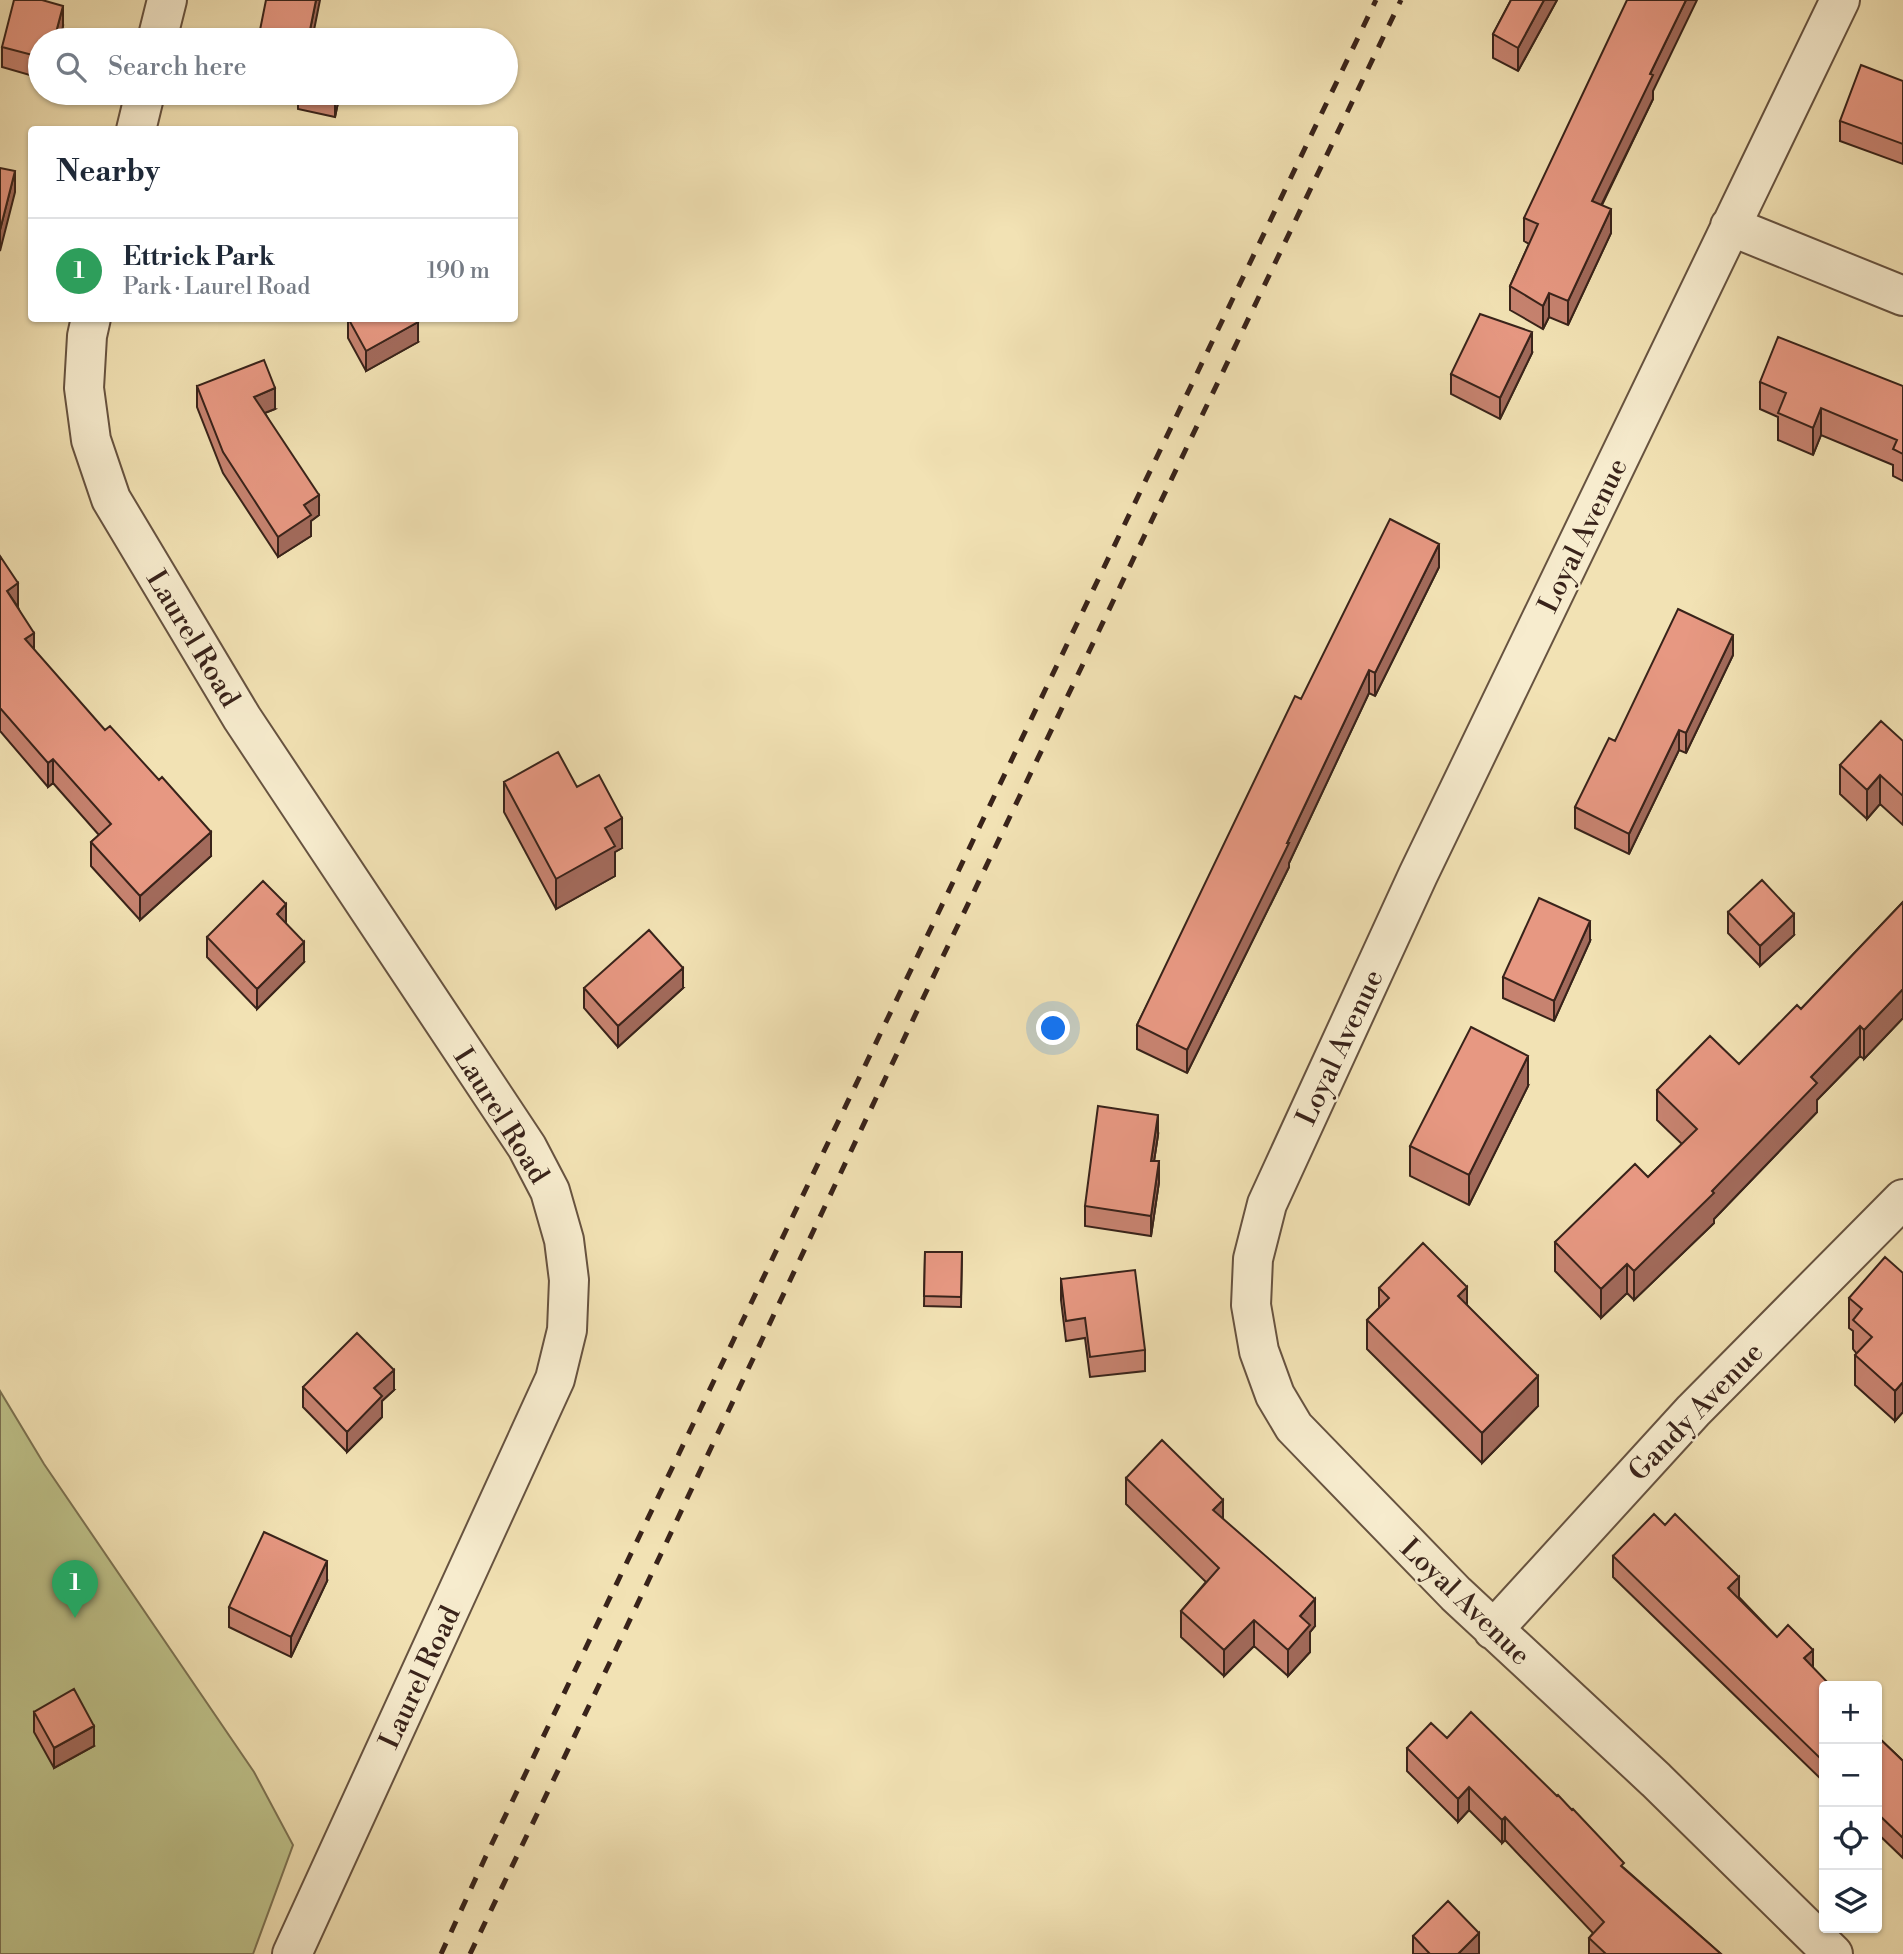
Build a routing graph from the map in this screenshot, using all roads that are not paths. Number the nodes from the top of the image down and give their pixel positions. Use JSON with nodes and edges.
{"nodes":[{"id":1,"x":167,"y":0,"type":"edge"},
{"id":2,"x":1840,"y":0,"type":"edge"},
{"id":3,"x":160,"y":28,"type":"edge"},
{"id":4,"x":142,"y":105,"type":"edge"},
{"id":5,"x":137,"y":126,"type":"edge"},
{"id":6,"x":1730,"y":226,"type":"junction"},
{"id":7,"x":1903,"y":296,"type":"edge"},
{"id":8,"x":90,"y":322,"type":"edge"},
{"id":9,"x":1903,"y":1199,"type":"edge"},
{"id":10,"x":1493,"y":1630,"type":"junction"},
{"id":11,"x":292,"y":1954,"type":"edge"},
{"id":12,"x":1833,"y":1954,"type":"edge"}],
"edges":[{"from":1,"to":3,"type":"street"},
{"from":2,"to":6,"type":"street","name":"Loyal Avenue"},
{"from":4,"to":5,"type":"street"},
{"from":6,"to":7,"type":"street"},
{"from":6,"to":10,"type":"street","name":"Loyal Avenue"},
{"from":8,"to":11,"type":"street","name":"Laurel Road"},
{"from":9,"to":10,"type":"street","name":"Gandy Avenue"},
{"from":10,"to":12,"type":"street","name":"Loyal Avenue"}]}
